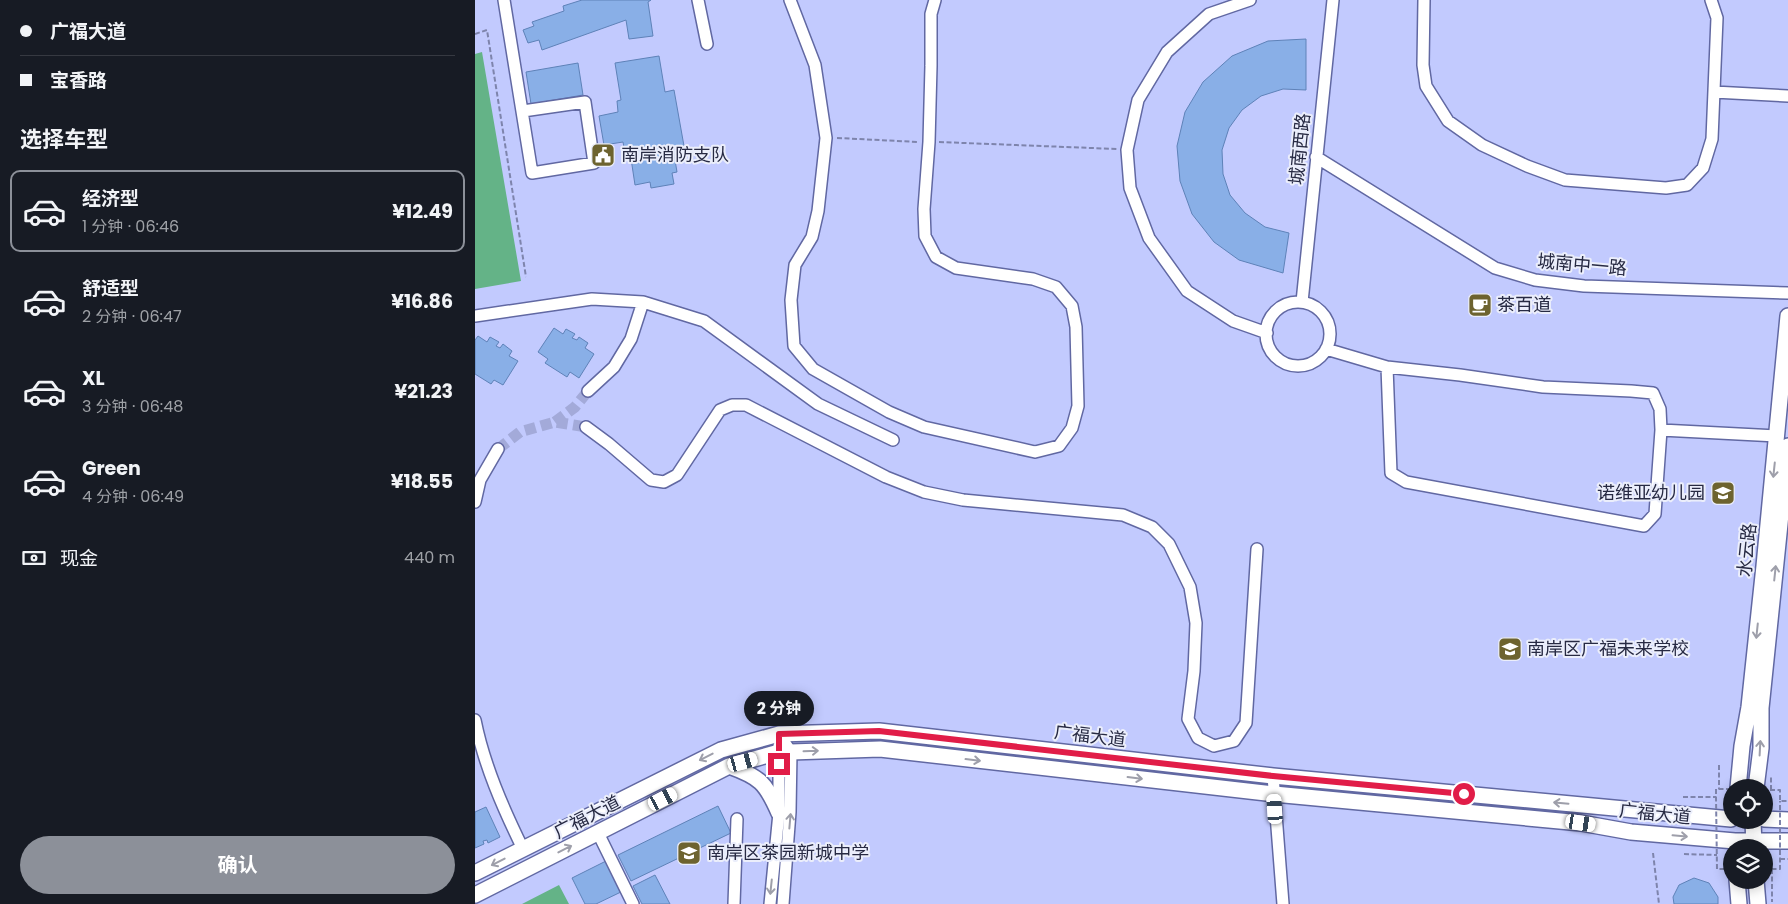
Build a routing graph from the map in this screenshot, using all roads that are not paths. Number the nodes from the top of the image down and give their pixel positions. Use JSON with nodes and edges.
{"nodes":[{"id":1,"x":504,"y":0,"type":"edge"},
{"id":2,"x":698,"y":0,"type":"edge"},
{"id":3,"x":790,"y":0,"type":"edge"},
{"id":4,"x":935,"y":0,"type":"edge"},
{"id":5,"x":1251,"y":0,"type":"edge"},
{"id":6,"x":1333,"y":0,"type":"edge"},
{"id":7,"x":1423,"y":0,"type":"edge"},
{"id":8,"x":1711,"y":0,"type":"edge"},
{"id":9,"x":707,"y":44,"type":"dead end"},
{"id":10,"x":1714,"y":92,"type":"junction"},
{"id":11,"x":1788,"y":96,"type":"edge"},
{"id":12,"x":523,"y":111,"type":"junction"},
{"id":13,"x":1316,"y":157,"type":"junction"},
{"id":14,"x":1788,"y":293,"type":"edge"},
{"id":15,"x":643,"y":302,"type":"junction"},
{"id":16,"x":1302,"y":302,"type":"junction"},
{"id":17,"x":475,"y":316,"type":"edge"},
{"id":18,"x":1788,"y":316,"type":"edge"},
{"id":19,"x":1267,"y":333,"type":"junction"},
{"id":20,"x":1327,"y":349,"type":"junction"},
{"id":21,"x":1387,"y":367,"type":"junction"},
{"id":22,"x":588,"y":391,"type":"tunnel mouth"},
{"id":23,"x":586,"y":427,"type":"tunnel mouth"},
{"id":24,"x":1661,"y":430,"type":"junction"},
{"id":25,"x":893,"y":440,"type":"dead end"},
{"id":26,"x":1782,"y":441,"type":"edge"},
{"id":27,"x":498,"y":449,"type":"tunnel mouth"},
{"id":28,"x":475,"y":502,"type":"edge"},
{"id":29,"x":1257,"y":549,"type":"dead end"},
{"id":30,"x":475,"y":720,"type":"edge"},
{"id":31,"x":779,"y":734,"type":"junction"},
{"id":32,"x":785,"y":752,"type":"junction"},
{"id":33,"x":729,"y":766,"type":"junction"},
{"id":34,"x":1273,"y":776,"type":"junction"},
{"id":35,"x":1739,"y":779,"type":"edge"},
{"id":36,"x":1758,"y":779,"type":"edge"},
{"id":37,"x":1274,"y":794,"type":"junction"},
{"id":38,"x":779,"y":813,"type":"junction"},
{"id":39,"x":737,"y":819,"type":"dead end"},
{"id":40,"x":1723,"y":819,"type":"edge"},
{"id":41,"x":1773,"y":819,"type":"edge"},
{"id":42,"x":1788,"y":820,"type":"edge"},
{"id":43,"x":598,"y":832,"type":"junction"},
{"id":44,"x":1788,"y":841,"type":"edge"},
{"id":45,"x":1773,"y":842,"type":"edge"},
{"id":46,"x":1723,"y":843,"type":"edge"},
{"id":47,"x":523,"y":849,"type":"junction"},
{"id":48,"x":475,"y":873,"type":"edge"},
{"id":49,"x":1738,"y":889,"type":"edge"},
{"id":50,"x":1760,"y":889,"type":"edge"},
{"id":51,"x":475,"y":895,"type":"edge"},
{"id":52,"x":1765,"y":903,"type":"edge"},
{"id":53,"x":633,"y":904,"type":"edge"},
{"id":54,"x":734,"y":904,"type":"edge"},
{"id":55,"x":770,"y":904,"type":"edge"},
{"id":56,"x":783,"y":904,"type":"edge"},
{"id":57,"x":1283,"y":904,"type":"edge"},
{"id":58,"x":1739,"y":904,"type":"edge"}],
"edges":[{"from":1,"to":12,"type":"street"},
{"from":2,"to":9,"type":"street"},
{"from":3,"to":4,"type":"street"},
{"from":5,"to":19,"type":"street"},
{"from":6,"to":13,"type":"street","name":"城南西路"},
{"from":7,"to":10,"type":"street"},
{"from":8,"to":10,"type":"street"},
{"from":10,"to":11,"type":"street"},
{"from":12,"to":12,"type":"street"},
{"from":13,"to":14,"type":"street","name":"城南中一路"},
{"from":13,"to":16,"type":"street","name":"城南西路"},
{"from":15,"to":17,"type":"street"},
{"from":15,"to":22,"type":"street"},
{"from":15,"to":25,"type":"street"},
{"from":16,"to":19,"type":"street"},
{"from":16,"to":20,"type":"street"},
{"from":18,"to":26,"type":"main road","name":"水云路"},
{"from":19,"to":20,"type":"street"},
{"from":20,"to":21,"type":"street"},
{"from":21,"to":24,"type":"street"},
{"from":21,"to":24,"type":"street"},
{"from":23,"to":29,"type":"street"},
{"from":24,"to":26,"type":"street"},
{"from":26,"to":35,"type":"main road","name":"水云路","one_way":true},
{"from":36,"to":26,"type":"main road","name":"水云路","one_way":true},
{"from":27,"to":28,"type":"street"},
{"from":30,"to":47,"type":"street"},
{"from":31,"to":32,"type":"street"},
{"from":31,"to":34,"type":"main road","name":"广福大道"},
{"from":31,"to":47,"type":"main road","name":"广福大道","one_way":true},
{"from":32,"to":33,"type":"main road","name":"广福大道"},
{"from":32,"to":37,"type":"main road","name":"广福大道","one_way":true},
{"from":32,"to":38,"type":"street"},
{"from":56,"to":32,"type":"street","one_way":true},
{"from":33,"to":38,"type":"main road"},
{"from":33,"to":43,"type":"main road","name":"广福大道"},
{"from":34,"to":37,"type":"street"},
{"from":40,"to":34,"type":"main road","name":"广福大道","one_way":true},
{"from":37,"to":46,"type":"main road","name":"广福大道","one_way":true},
{"from":37,"to":57,"type":"street"},
{"from":38,"to":55,"type":"street","one_way":true},
{"from":39,"to":54,"type":"street"},
{"from":41,"to":42,"type":"main road"},
{"from":51,"to":43,"type":"main road","name":"广福大道","one_way":true},
{"from":43,"to":53,"type":"street"},
{"from":44,"to":45,"type":"main road","name":"广福大道"},
{"from":47,"to":48,"type":"main road","name":"广福大道","one_way":true},
{"from":49,"to":58,"type":"main road"},
{"from":50,"to":52,"type":"main road"}]}
